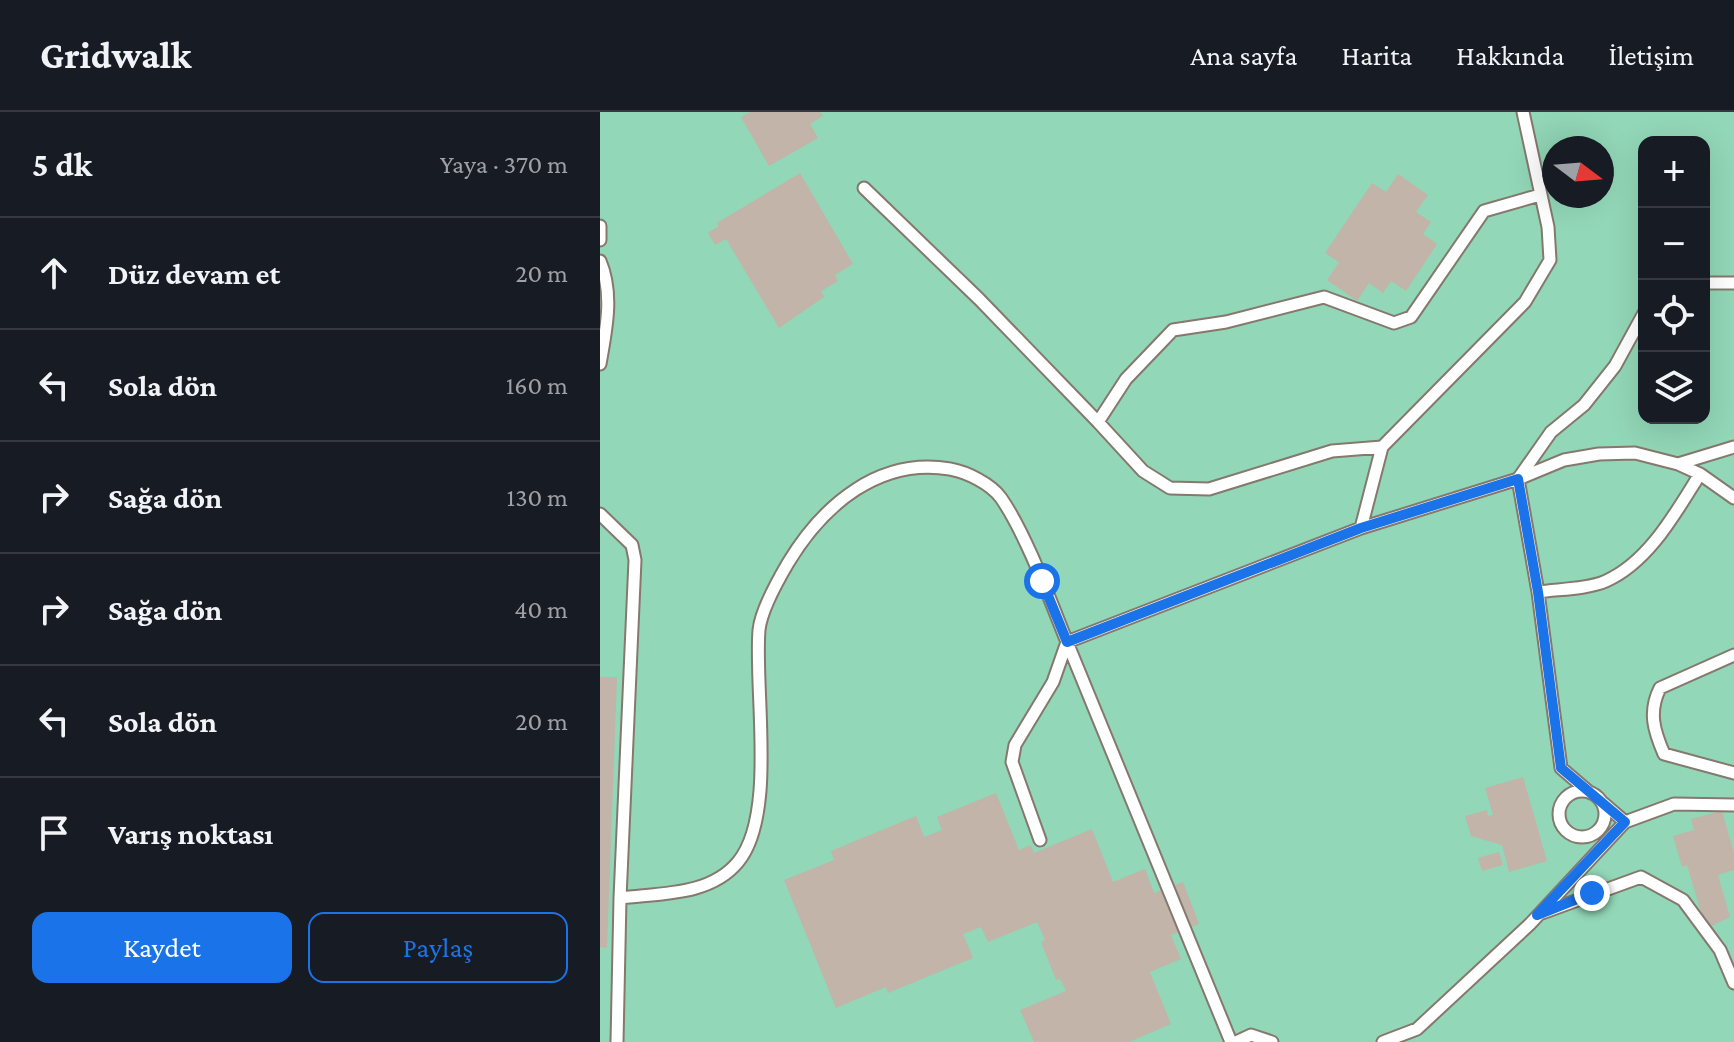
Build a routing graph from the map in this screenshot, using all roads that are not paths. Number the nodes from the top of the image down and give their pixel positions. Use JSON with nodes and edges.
{"nodes":[{"id":1,"x":1523,"y":112,"type":"edge"},
{"id":2,"x":864,"y":188,"type":"dead end"},
{"id":3,"x":1540,"y":195,"type":"junction"},
{"id":4,"x":600,"y":226,"type":"edge"},
{"id":5,"x":600,"y":240,"type":"edge"},
{"id":6,"x":600,"y":261,"type":"edge"},
{"id":7,"x":1710,"y":283,"type":"edge"},
{"id":8,"x":1734,"y":283,"type":"edge"},
{"id":9,"x":1638,"y":324,"type":"edge"},
{"id":10,"x":600,"y":364,"type":"edge"},
{"id":11,"x":1098,"y":422,"type":"junction"},
{"id":12,"x":1382,"y":447,"type":"junction"},
{"id":13,"x":1734,"y":447,"type":"edge"},
{"id":14,"x":1678,"y":464,"type":"junction"},
{"id":15,"x":1700,"y":474,"type":"junction"},
{"id":16,"x":1518,"y":479,"type":"junction"},
{"id":17,"x":1734,"y":498,"type":"edge"},
{"id":18,"x":600,"y":514,"type":"edge"},
{"id":19,"x":1361,"y":528,"type":"junction"},
{"id":20,"x":1538,"y":592,"type":"junction"},
{"id":21,"x":1067,"y":642,"type":"junction"},
{"id":22,"x":1734,"y":655,"type":"edge"},
{"id":23,"x":1734,"y":773,"type":"edge"},
{"id":24,"x":1589,"y":792,"type":"junction"},
{"id":25,"x":1603,"y":803,"type":"junction"},
{"id":26,"x":1734,"y":805,"type":"edge"},
{"id":27,"x":1625,"y":822,"type":"junction"},
{"id":28,"x":1040,"y":840,"type":"dead end"},
{"id":29,"x":620,"y":898,"type":"junction"},
{"id":30,"x":1537,"y":915,"type":"junction"},
{"id":31,"x":1734,"y":983,"type":"edge"},
{"id":32,"x":600,"y":986,"type":"edge"},
{"id":33,"x":615,"y":986,"type":"junction"},
{"id":34,"x":617,"y":1042,"type":"edge"},
{"id":35,"x":1234,"y":1042,"type":"edge"},
{"id":36,"x":1272,"y":1042,"type":"edge"},
{"id":37,"x":1383,"y":1042,"type":"edge"}],
"edges":[{"from":1,"to":3,"type":"lane"},
{"from":2,"to":11,"type":"lane"},
{"from":3,"to":11,"type":"lane"},
{"from":3,"to":12,"type":"lane"},
{"from":4,"to":5,"type":"lane"},
{"from":6,"to":10,"type":"lane"},
{"from":7,"to":8,"type":"lane"},
{"from":9,"to":16,"type":"lane"},
{"from":11,"to":12,"type":"lane"},
{"from":12,"to":19,"type":"lane"},
{"from":13,"to":14,"type":"lane"},
{"from":14,"to":15,"type":"lane"},
{"from":14,"to":16,"type":"lane"},
{"from":15,"to":17,"type":"lane"},
{"from":15,"to":20,"type":"lane"},
{"from":16,"to":19,"type":"lane"},
{"from":16,"to":20,"type":"lane"},
{"from":18,"to":29,"type":"lane"},
{"from":19,"to":21,"type":"lane"},
{"from":20,"to":24,"type":"lane"},
{"from":21,"to":28,"type":"lane"},
{"from":21,"to":29,"type":"lane"},
{"from":21,"to":35,"type":"lane"},
{"from":22,"to":23,"type":"lane"},
{"from":24,"to":25,"type":"lane"},
{"from":24,"to":25,"type":"lane"},
{"from":25,"to":27,"type":"lane"},
{"from":26,"to":27,"type":"lane"},
{"from":27,"to":30,"type":"lane"},
{"from":29,"to":33,"type":"lane"},
{"from":30,"to":31,"type":"lane"},
{"from":30,"to":37,"type":"lane"},
{"from":32,"to":33,"type":"lane"},
{"from":33,"to":34,"type":"lane"},
{"from":35,"to":36,"type":"lane"}]}
